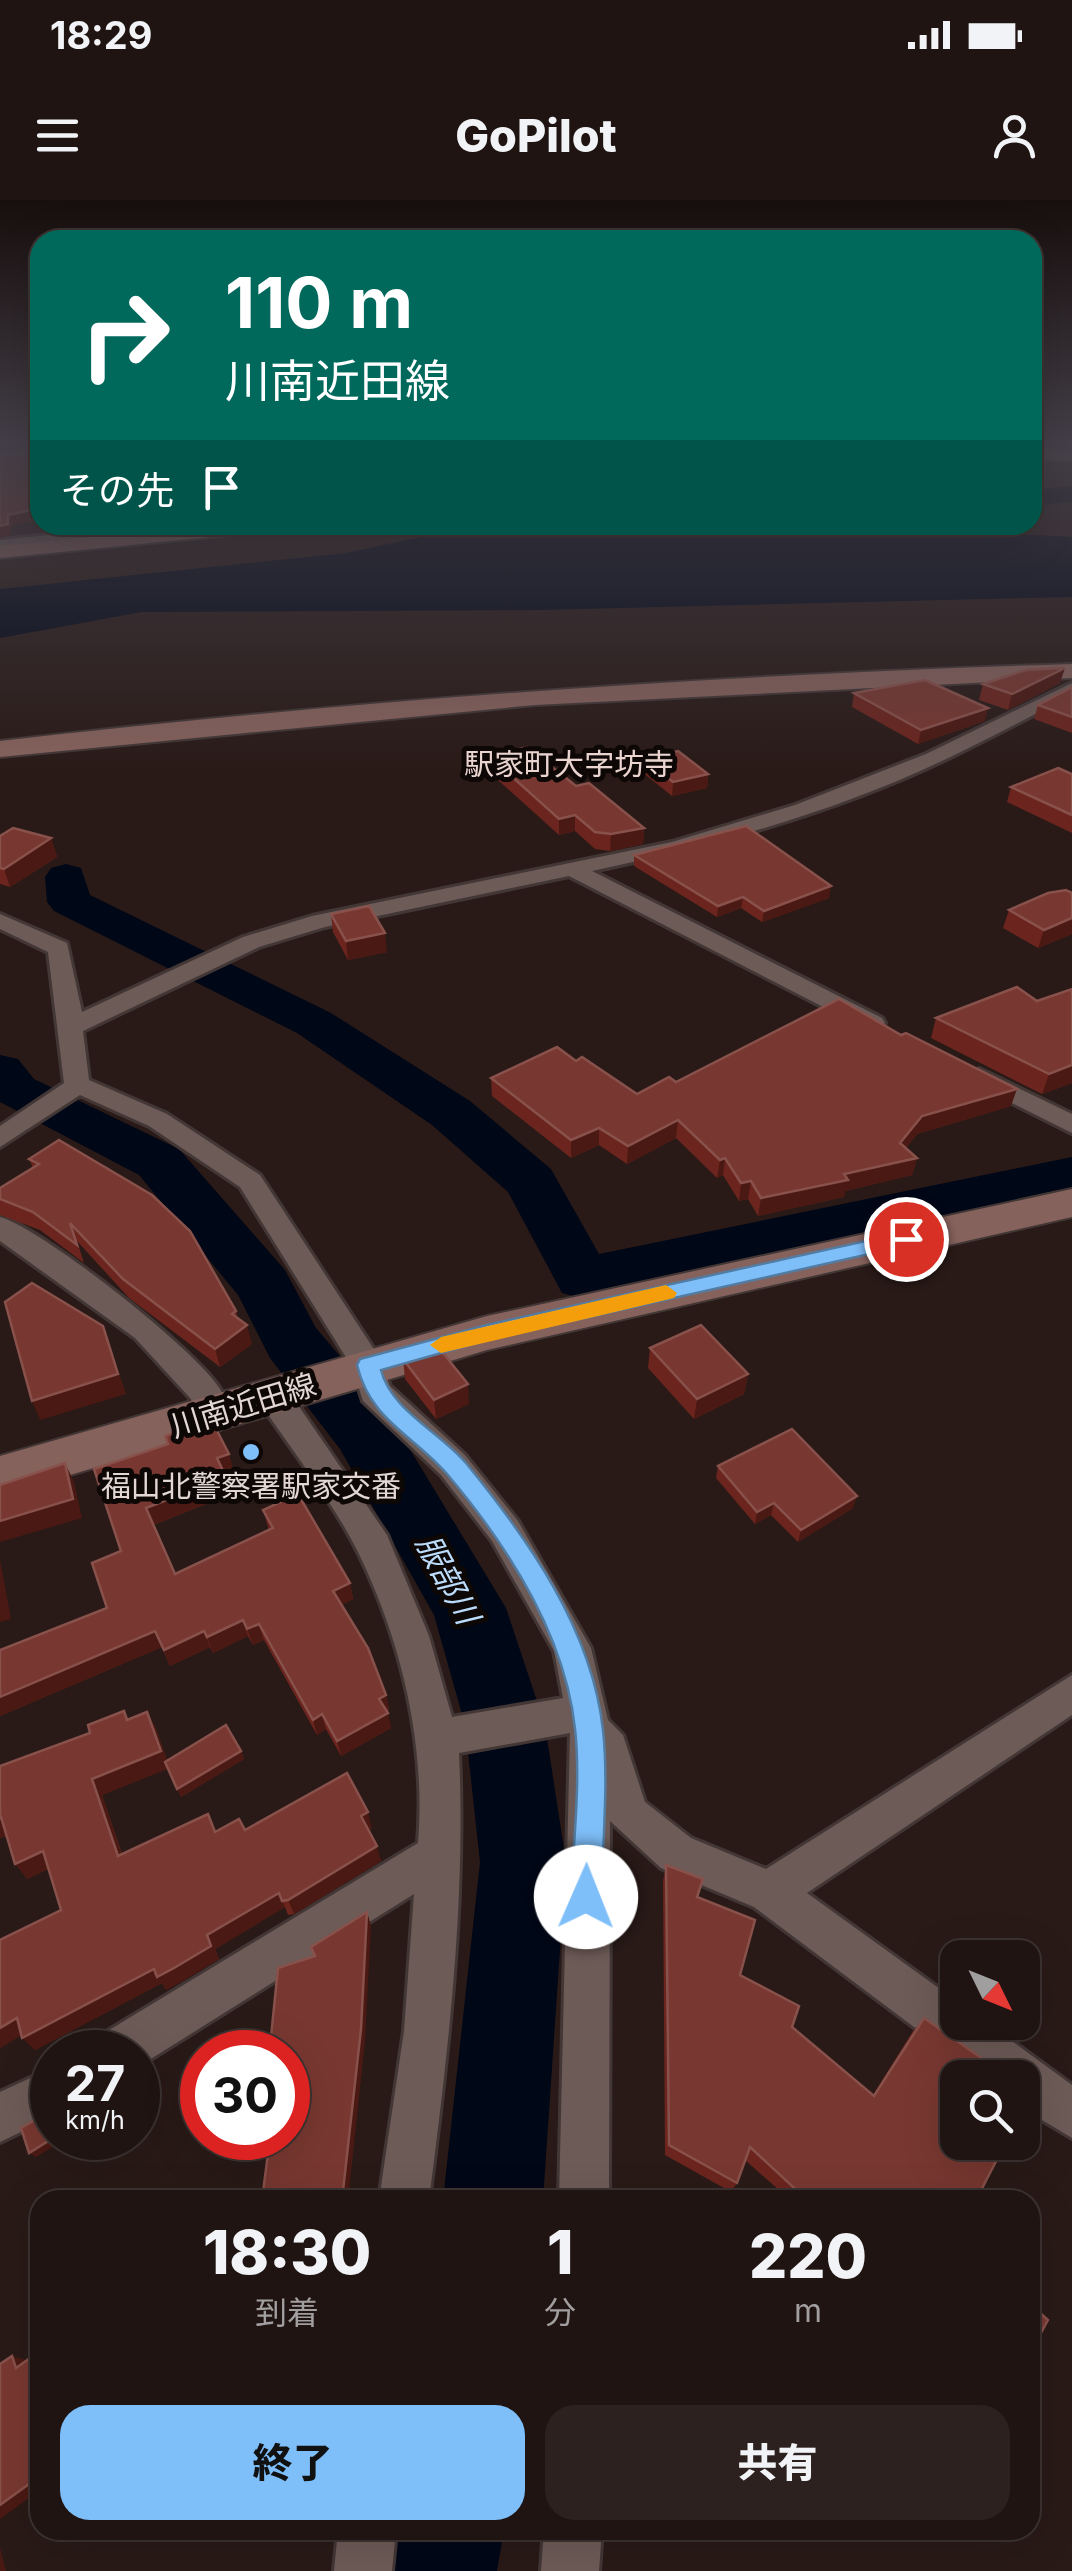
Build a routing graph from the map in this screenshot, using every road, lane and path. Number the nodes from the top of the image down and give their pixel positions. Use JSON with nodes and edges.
{"nodes":[{"id":1,"x":1072,"y":670,"type":"edge"},
{"id":2,"x":1072,"y":688,"type":"edge"},
{"id":3,"x":0,"y":749,"type":"edge"},
{"id":4,"x":574,"y":870,"type":"junction"},
{"id":5,"x":0,"y":922,"type":"edge"},
{"id":6,"x":71,"y":1027,"type":"junction"},
{"id":7,"x":900,"y":1036,"type":"edge"},
{"id":8,"x":952,"y":1063,"type":"edge"},
{"id":9,"x":74,"y":1087,"type":"junction"},
{"id":10,"x":1072,"y":1125,"type":"edge"},
{"id":11,"x":5,"y":1134,"type":"edge"},
{"id":12,"x":1072,"y":1203,"type":"edge"},
{"id":13,"x":0,"y":1226,"type":"edge"},
{"id":14,"x":358,"y":1368,"type":"junction"},
{"id":15,"x":281,"y":1396,"type":"junction"},
{"id":16,"x":208,"y":1417,"type":"junction"},
{"id":17,"x":0,"y":1476,"type":"edge"},
{"id":18,"x":1072,"y":1693,"type":"edge"},
{"id":19,"x":578,"y":1719,"type":"junction"},
{"id":20,"x":447,"y":1737,"type":"junction"},
{"id":21,"x":438,"y":1855,"type":"junction"},
{"id":22,"x":770,"y":1892,"type":"junction"},
{"id":23,"x":154,"y":2030,"type":"edge"},
{"id":24,"x":998,"y":2060,"type":"edge"},
{"id":25,"x":1040,"y":2091,"type":"edge"},
{"id":26,"x":30,"y":2103,"type":"edge"},
{"id":27,"x":1072,"y":2114,"type":"edge"},
{"id":28,"x":0,"y":2118,"type":"edge"},
{"id":29,"x":405,"y":2190,"type":"edge"},
{"id":30,"x":584,"y":2190,"type":"edge"},
{"id":31,"x":366,"y":2540,"type":"edge"},
{"id":32,"x":572,"y":2540,"type":"edge"},
{"id":33,"x":363,"y":2571,"type":"edge"},
{"id":34,"x":570,"y":2571,"type":"edge"}],
"edges":[{"from":1,"to":3,"type":"street"},
{"from":2,"to":4,"type":"street"},
{"from":4,"to":6,"type":"street"},
{"from":4,"to":7,"type":"street"},
{"from":5,"to":6,"type":"street"},
{"from":6,"to":9,"type":"street"},
{"from":8,"to":10,"type":"street"},
{"from":9,"to":11,"type":"street"},
{"from":9,"to":14,"type":"street"},
{"from":12,"to":14,"type":"street","name":"川南近田線"},
{"from":13,"to":16,"type":"street"},
{"from":14,"to":15,"type":"street","name":"川南近田線"},
{"from":14,"to":19,"type":"street"},
{"from":15,"to":16,"type":"street","name":"川南近田線"},
{"from":15,"to":20,"type":"street"},
{"from":16,"to":17,"type":"street","name":"川南近田線"},
{"from":18,"to":22,"type":"street"},
{"from":19,"to":20,"type":"street"},
{"from":19,"to":22,"type":"street"},
{"from":19,"to":30,"type":"street"},
{"from":20,"to":21,"type":"street"},
{"from":21,"to":23,"type":"street"},
{"from":21,"to":29,"type":"street"},
{"from":22,"to":24,"type":"street"},
{"from":25,"to":27,"type":"street"},
{"from":26,"to":28,"type":"street"},
{"from":31,"to":33,"type":"street"},
{"from":32,"to":34,"type":"street"}]}
